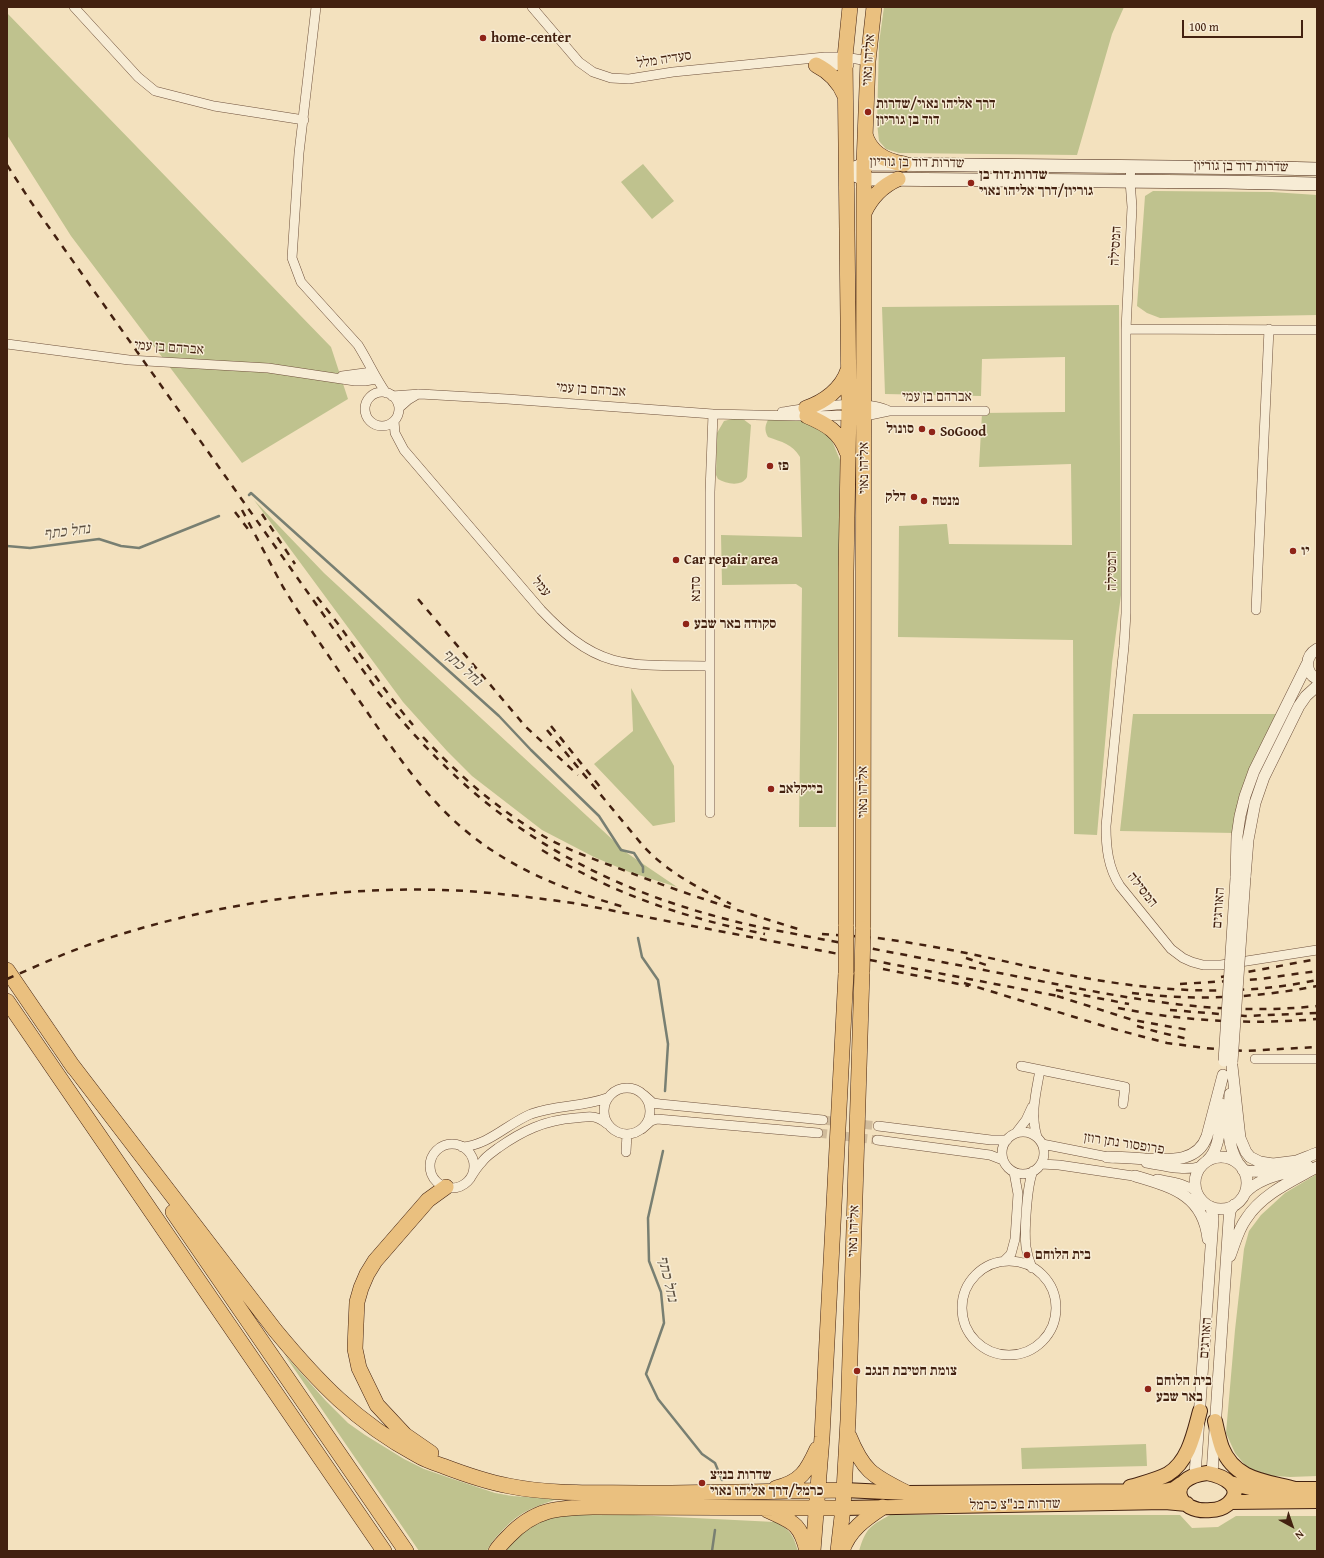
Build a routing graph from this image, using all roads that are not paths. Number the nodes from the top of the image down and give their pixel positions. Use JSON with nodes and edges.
{"nodes":[{"id":1,"x":74,"y":7,"type":"edge"},
{"id":2,"x":316,"y":7,"type":"edge"},
{"id":3,"x":532,"y":7,"type":"edge"},
{"id":4,"x":850,"y":7,"type":"edge"},
{"id":5,"x":874,"y":7,"type":"edge"},
{"id":6,"x":786,"y":61,"type":"junction"},
{"id":7,"x":846,"y":61,"type":"junction"},
{"id":8,"x":868,"y":61,"type":"junction"},
{"id":9,"x":816,"y":66,"type":"junction"},
{"id":10,"x":846,"y":100,"type":"junction"},
{"id":11,"x":304,"y":120,"type":"junction"},
{"id":12,"x":865,"y":134,"type":"junction"},
{"id":13,"x":904,"y":164,"type":"junction"},
{"id":14,"x":1131,"y":166,"type":"junction"},
{"id":15,"x":1317,"y":169,"type":"edge"},
{"id":16,"x":846,"y":171,"type":"junction"},
{"id":17,"x":864,"y":171,"type":"junction"},
{"id":18,"x":898,"y":179,"type":"junction"},
{"id":19,"x":1130,"y":181,"type":"junction"},
{"id":20,"x":1317,"y":184,"type":"edge"},
{"id":21,"x":864,"y":213,"type":"junction"},
{"id":22,"x":1126,"y":329,"type":"junction"},
{"id":23,"x":1270,"y":329,"type":"junction"},
{"id":24,"x":1317,"y":330,"type":"edge"},
{"id":25,"x":7,"y":344,"type":"edge"},
{"id":26,"x":848,"y":367,"type":"junction"},
{"id":27,"x":374,"y":377,"type":"junction"},
{"id":28,"x":389,"y":394,"type":"junction"},
{"id":29,"x":420,"y":394,"type":"junction"},
{"id":30,"x":370,"y":397,"type":"junction"},
{"id":31,"x":399,"y":408,"type":"junction"},
{"id":32,"x":849,"y":410,"type":"junction"},
{"id":33,"x":864,"y":410,"type":"junction"},
{"id":34,"x":985,"y":411,"type":"dead end"},
{"id":35,"x":807,"y":412,"type":"junction"},
{"id":36,"x":713,"y":414,"type":"junction"},
{"id":37,"x":394,"y":421,"type":"junction"},
{"id":38,"x":382,"y":426,"type":"junction"},
{"id":39,"x":398,"y":441,"type":"junction"},
{"id":40,"x":848,"y":455,"type":"junction"},
{"id":41,"x":1256,"y":610,"type":"dead end"},
{"id":42,"x":1317,"y":649,"type":"edge"},
{"id":43,"x":1307,"y":664,"type":"junction"},
{"id":44,"x":710,"y":666,"type":"junction"},
{"id":45,"x":1317,"y":679,"type":"edge"},
{"id":46,"x":1317,"y":686,"type":"edge"},
{"id":47,"x":710,"y":813,"type":"dead end"},
{"id":48,"x":1240,"y":878,"type":"junction"},
{"id":49,"x":1317,"y":950,"type":"edge"},
{"id":50,"x":7,"y":970,"type":"edge"},
{"id":51,"x":7,"y":1001,"type":"edge"},
{"id":52,"x":1254,"y":1059,"type":"dead end"},
{"id":53,"x":1317,"y":1059,"type":"edge"},
{"id":54,"x":69,"y":1061,"type":"junction"},
{"id":55,"x":1229,"y":1063,"type":"junction"},
{"id":56,"x":1021,"y":1066,"type":"dead end"},
{"id":57,"x":1040,"y":1070,"type":"junction"},
{"id":58,"x":1222,"y":1076,"type":"junction"},
{"id":59,"x":644,"y":1095,"type":"junction"},
{"id":60,"x":607,"y":1098,"type":"junction"},
{"id":61,"x":1033,"y":1104,"type":"junction"},
{"id":62,"x":1123,"y":1104,"type":"dead end"},
{"id":63,"x":823,"y":1120,"type":"tunnel mouth"},
{"id":64,"x":607,"y":1124,"type":"junction"},
{"id":65,"x":878,"y":1126,"type":"tunnel mouth"},
{"id":66,"x":642,"y":1128,"type":"junction"},
{"id":67,"x":818,"y":1133,"type":"tunnel mouth"},
{"id":68,"x":1016,"y":1133,"type":"junction"},
{"id":69,"x":627,"y":1134,"type":"junction"},
{"id":70,"x":877,"y":1140,"type":"tunnel mouth"},
{"id":71,"x":1006,"y":1140,"type":"junction"},
{"id":72,"x":1039,"y":1141,"type":"junction"},
{"id":73,"x":462,"y":1147,"type":"junction"},
{"id":74,"x":626,"y":1152,"type":"dead end"},
{"id":75,"x":1317,"y":1153,"type":"edge"},
{"id":76,"x":1107,"y":1157,"type":"junction"},
{"id":77,"x":1003,"y":1160,"type":"junction"},
{"id":78,"x":1297,"y":1161,"type":"junction"},
{"id":79,"x":1317,"y":1163,"type":"edge"},
{"id":80,"x":1041,"y":1164,"type":"junction"},
{"id":81,"x":1203,"y":1165,"type":"junction"},
{"id":82,"x":1241,"y":1166,"type":"junction"},
{"id":83,"x":1317,"y":1167,"type":"edge"},
{"id":84,"x":1033,"y":1171,"type":"junction"},
{"id":85,"x":1014,"y":1172,"type":"junction"},
{"id":86,"x":1135,"y":1176,"type":"junction"},
{"id":87,"x":471,"y":1177,"type":"junction"},
{"id":88,"x":446,"y":1187,"type":"junction"},
{"id":89,"x":1197,"y":1192,"type":"junction"},
{"id":90,"x":1245,"y":1193,"type":"junction"},
{"id":91,"x":1234,"y":1205,"type":"junction"},
{"id":92,"x":1211,"y":1207,"type":"junction"},
{"id":93,"x":1210,"y":1261,"type":"junction"},
{"id":94,"x":1003,"y":1262,"type":"junction"},
{"id":95,"x":1032,"y":1268,"type":"junction"},
{"id":96,"x":1225,"y":1280,"type":"junction"},
{"id":97,"x":1200,"y":1412,"type":"junction"},
{"id":98,"x":848,"y":1420,"type":"junction"},
{"id":99,"x":1215,"y":1421,"type":"junction"},
{"id":100,"x":822,"y":1437,"type":"junction"},
{"id":101,"x":1212,"y":1474,"type":"junction"},
{"id":102,"x":1195,"y":1475,"type":"junction"},
{"id":103,"x":1230,"y":1483,"type":"junction"},
{"id":104,"x":499,"y":1484,"type":"junction"},
{"id":105,"x":1182,"y":1484,"type":"junction"},
{"id":106,"x":1294,"y":1489,"type":"junction"},
{"id":107,"x":1317,"y":1489,"type":"edge"},
{"id":108,"x":844,"y":1490,"type":"junction"},
{"id":109,"x":818,"y":1491,"type":"junction"},
{"id":110,"x":1116,"y":1491,"type":"junction"},
{"id":111,"x":763,"y":1492,"type":"junction"},
{"id":112,"x":907,"y":1493,"type":"junction"},
{"id":113,"x":1317,"y":1501,"type":"edge"},
{"id":114,"x":1230,"y":1502,"type":"junction"},
{"id":115,"x":1187,"y":1504,"type":"junction"},
{"id":116,"x":883,"y":1507,"type":"junction"},
{"id":117,"x":762,"y":1508,"type":"junction"},
{"id":118,"x":817,"y":1508,"type":"junction"},
{"id":119,"x":843,"y":1508,"type":"junction"},
{"id":120,"x":384,"y":1551,"type":"edge"},
{"id":121,"x":406,"y":1551,"type":"edge"},
{"id":122,"x":496,"y":1551,"type":"edge"},
{"id":123,"x":807,"y":1551,"type":"edge"},
{"id":124,"x":813,"y":1551,"type":"edge"},
{"id":125,"x":838,"y":1551,"type":"edge"},
{"id":126,"x":842,"y":1551,"type":"edge"}],
"edges":[{"from":1,"to":11,"type":"street"},
{"from":2,"to":11,"type":"street"},
{"from":3,"to":6,"type":"street","name":"סעדיה מלל"},
{"from":4,"to":7,"type":"highway","name":"אליהו נאוי"},
{"from":5,"to":8,"type":"highway","name":"אליהו נאוי"},
{"from":6,"to":7,"type":"street","name":"סעדיה מלל"},
{"from":6,"to":9,"type":"street","name":"סעדיה מלל"},
{"from":7,"to":8,"type":"street","name":"סעדיה מלל"},
{"from":7,"to":9,"type":"street","name":"סעדיה מלל"},
{"from":7,"to":10,"type":"highway","name":"אליהו נאוי"},
{"from":8,"to":12,"type":"highway","name":"אליהו נאוי"},
{"from":9,"to":10,"type":"highway"},
{"from":10,"to":16,"type":"highway","name":"אליהו נאוי"},
{"from":11,"to":27,"type":"street"},
{"from":12,"to":13,"type":"highway"},
{"from":12,"to":17,"type":"highway","name":"אליהו נאוי"},
{"from":13,"to":14,"type":"main road","name":"שדרות דוד בן גוריון"},
{"from":13,"to":17,"type":"main road","name":"שדרות דוד בן גוריון"},
{"from":14,"to":15,"type":"main road","name":"שדרות דוד בן גוריון"},
{"from":14,"to":19,"type":"street","name":"המסילה"},
{"from":16,"to":17,"type":"main road","name":"שדרות דוד בן גוריון"},
{"from":16,"to":26,"type":"highway","name":"אליהו נאוי"},
{"from":17,"to":18,"type":"main road","name":"שדרות דוד בן גוריון"},
{"from":17,"to":21,"type":"highway","name":"אליהו נאוי"},
{"from":18,"to":19,"type":"main road","name":"שדרות דוד בן גוריון"},
{"from":18,"to":21,"type":"highway"},
{"from":19,"to":20,"type":"main road","name":"שדרות דוד בן גוריון"},
{"from":19,"to":22,"type":"street","name":"המסילה"},
{"from":21,"to":33,"type":"highway","name":"אליהו נאוי"},
{"from":22,"to":23,"type":"street"},
{"from":22,"to":49,"type":"street","name":"המסילה"},
{"from":23,"to":24,"type":"street"},
{"from":23,"to":41,"type":"street"},
{"from":25,"to":27,"type":"street","name":"אברהם בן עמי"},
{"from":26,"to":32,"type":"highway","name":"אליהו נאוי"},
{"from":26,"to":35,"type":"highway"},
{"from":27,"to":28,"type":"street"},
{"from":27,"to":30,"type":"street"},
{"from":28,"to":29,"type":"street","name":"אברהם בן עמי"},
{"from":28,"to":30,"type":"street"},
{"from":28,"to":31,"type":"street"},
{"from":29,"to":31,"type":"street"},
{"from":29,"to":36,"type":"street","name":"אברהם בן עמי"},
{"from":30,"to":38,"type":"street"},
{"from":31,"to":37,"type":"street"},
{"from":32,"to":33,"type":"street","name":"אברהם בן עמי"},
{"from":32,"to":35,"type":"street","name":"אברהם בן עמי"},
{"from":32,"to":40,"type":"highway","name":"אליהו נאוי"},
{"from":33,"to":34,"type":"street","name":"אברהם בן עמי"},
{"from":33,"to":98,"type":"highway","name":"אליהו נאוי","bridge":true},
{"from":35,"to":36,"type":"street","name":"אברהם בן עמי"},
{"from":35,"to":40,"type":"highway"},
{"from":36,"to":44,"type":"street","name":"סדנא"},
{"from":37,"to":38,"type":"street"},
{"from":37,"to":39,"type":"street","name":"עמל"},
{"from":38,"to":39,"type":"street","name":"עמל"},
{"from":39,"to":44,"type":"street","name":"עמל"},
{"from":40,"to":100,"type":"highway","name":"אליהו נאוי","bridge":true},
{"from":42,"to":43,"type":"street","name":"האורגים"},
{"from":43,"to":45,"type":"street"},
{"from":43,"to":48,"type":"street","name":"האורגים"},
{"from":44,"to":47,"type":"street","name":"סדנא"},
{"from":46,"to":48,"type":"street","name":"האורגים"},
{"from":48,"to":55,"type":"street","name":"האורגים","bridge":true},
{"from":50,"to":54,"type":"highway"},
{"from":51,"to":120,"type":"highway"},
{"from":52,"to":53,"type":"street"},
{"from":54,"to":104,"type":"highway"},
{"from":54,"to":121,"type":"highway"},
{"from":55,"to":58,"type":"street","name":"האורגים"},
{"from":55,"to":78,"type":"street"},
{"from":55,"to":82,"type":"street","name":"האורגים"},
{"from":56,"to":57,"type":"street"},
{"from":57,"to":61,"type":"street"},
{"from":57,"to":62,"type":"street"},
{"from":58,"to":76,"type":"street"},
{"from":58,"to":81,"type":"street","name":"האורגים"},
{"from":59,"to":60,"type":"street"},
{"from":59,"to":63,"type":"street"},
{"from":59,"to":66,"type":"street"},
{"from":60,"to":64,"type":"street"},
{"from":60,"to":73,"type":"street"},
{"from":61,"to":68,"type":"street"},
{"from":61,"to":72,"type":"street"},
{"from":64,"to":69,"type":"street"},
{"from":64,"to":87,"type":"street"},
{"from":65,"to":71,"type":"street"},
{"from":66,"to":67,"type":"street"},
{"from":66,"to":69,"type":"street"},
{"from":68,"to":71,"type":"street"},
{"from":68,"to":72,"type":"street"},
{"from":69,"to":74,"type":"street"},
{"from":70,"to":77,"type":"street"},
{"from":71,"to":77,"type":"street"},
{"from":72,"to":76,"type":"street","name":"פרופסור נתן רוזן"},
{"from":72,"to":80,"type":"street"},
{"from":73,"to":87,"type":"street"},
{"from":73,"to":88,"type":"street"},
{"from":75,"to":78,"type":"street"},
{"from":76,"to":81,"type":"street","name":"פרופסור נתן רוזן"},
{"from":77,"to":85,"type":"street"},
{"from":78,"to":82,"type":"street"},
{"from":79,"to":90,"type":"street"},
{"from":80,"to":84,"type":"street"},
{"from":80,"to":86,"type":"street"},
{"from":81,"to":82,"type":"street"},
{"from":81,"to":89,"type":"street"},
{"from":82,"to":90,"type":"street"},
{"from":83,"to":96,"type":"street"},
{"from":84,"to":85,"type":"street"},
{"from":84,"to":95,"type":"street"},
{"from":85,"to":94,"type":"street"},
{"from":86,"to":89,"type":"street"},
{"from":86,"to":93,"type":"street"},
{"from":87,"to":88,"type":"street"},
{"from":88,"to":104,"type":"highway"},
{"from":89,"to":92,"type":"street"},
{"from":90,"to":91,"type":"street"},
{"from":91,"to":92,"type":"street"},
{"from":91,"to":96,"type":"street","name":"האורגים"},
{"from":92,"to":93,"type":"street","name":"האורגים"},
{"from":93,"to":97,"type":"street","name":"האורגים"},
{"from":94,"to":95,"type":"street"},
{"from":94,"to":95,"type":"street"},
{"from":96,"to":99,"type":"street","name":"האורגים"},
{"from":97,"to":102,"type":"street","name":"האורגים"},
{"from":97,"to":110,"type":"main road"},
{"from":98,"to":108,"type":"highway","name":"אליהו נאוי"},
{"from":98,"to":112,"type":"highway"},
{"from":99,"to":101,"type":"street","name":"האורגים"},
{"from":99,"to":106,"type":"main road"},
{"from":100,"to":109,"type":"highway","name":"אליהו נאוי"},
{"from":100,"to":111,"type":"highway"},
{"from":101,"to":102,"type":"main road"},
{"from":101,"to":103,"type":"main road"},
{"from":102,"to":105,"type":"main road"},
{"from":103,"to":106,"type":"main road"},
{"from":103,"to":114,"type":"main road"},
{"from":104,"to":111,"type":"highway"},
{"from":105,"to":110,"type":"main road","name":"שדרות בנ\"צ כרמל"},
{"from":105,"to":115,"type":"main road"},
{"from":106,"to":107,"type":"main road"},
{"from":108,"to":109,"type":"highway"},
{"from":108,"to":112,"type":"main road","name":"שדרות בנ\"צ כרמל"},
{"from":108,"to":119,"type":"highway","name":"אליהו נאוי"},
{"from":109,"to":111,"type":"highway"},
{"from":109,"to":118,"type":"highway","name":"אליהו נאוי"},
{"from":110,"to":112,"type":"main road","name":"שדרות בנ\"צ כרמל"},
{"from":113,"to":114,"type":"main road"},
{"from":114,"to":115,"type":"main road"},
{"from":115,"to":116,"type":"main road","name":"שדרות בנ\"צ כרמל"},
{"from":116,"to":119,"type":"main road","name":"שדרות בנ\"צ כרמל"},
{"from":116,"to":126,"type":"highway"},
{"from":117,"to":118,"type":"highway"},
{"from":117,"to":122,"type":"highway"},
{"from":117,"to":123,"type":"highway"},
{"from":118,"to":119,"type":"highway"},
{"from":118,"to":124,"type":"highway","name":"אליהו נאוי"},
{"from":119,"to":125,"type":"highway","name":"אליהו נאוי"}]}
